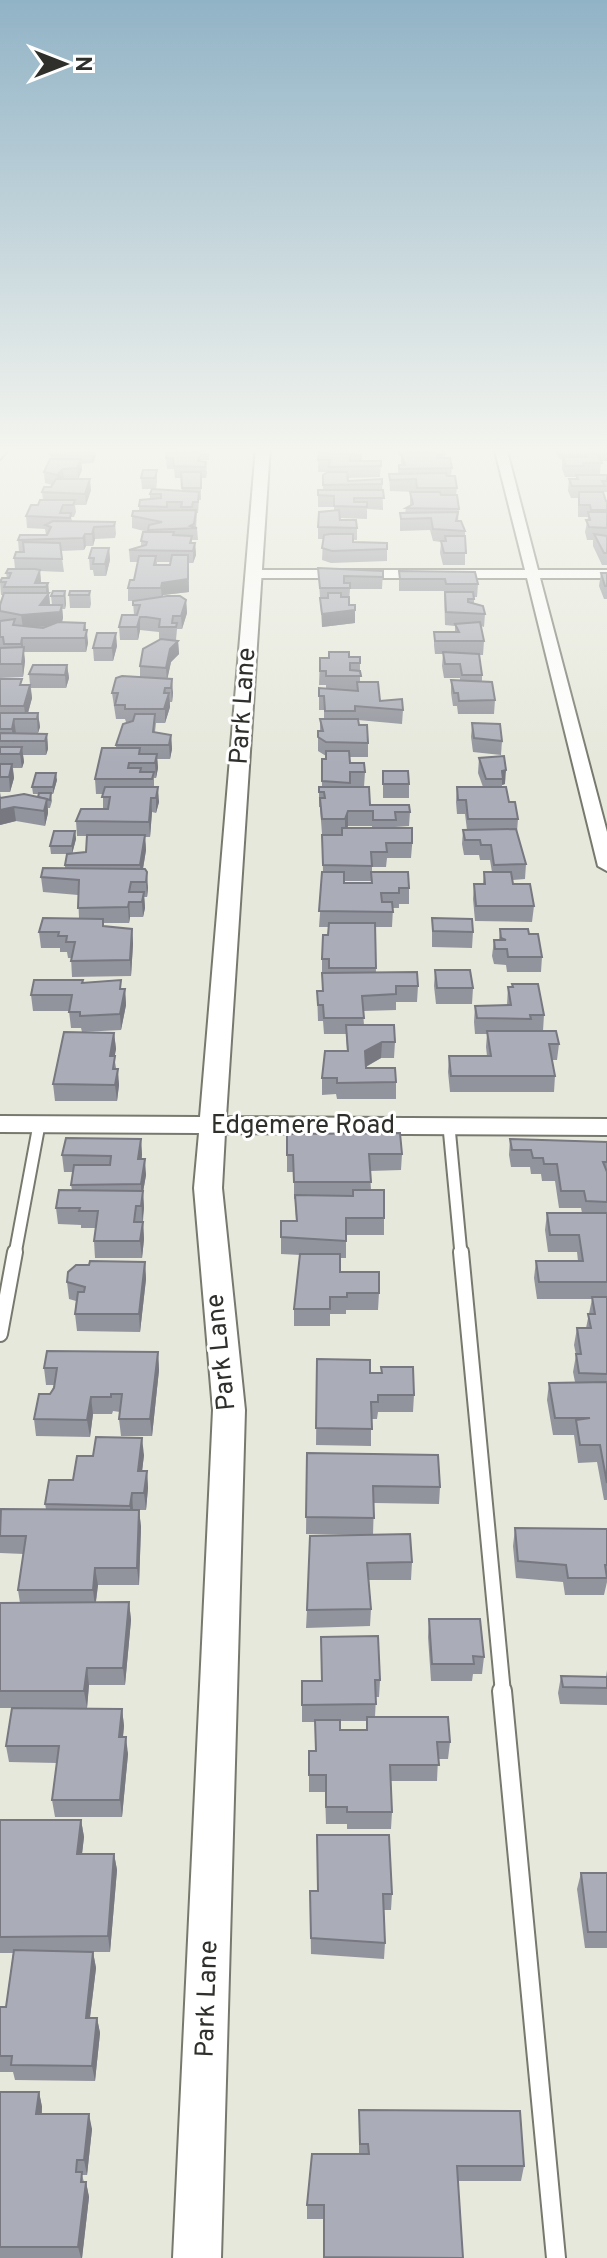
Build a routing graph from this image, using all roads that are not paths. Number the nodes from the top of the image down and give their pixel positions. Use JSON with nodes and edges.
{"nodes":[{"id":1,"x":256,"y":552,"type":"edge"},
{"id":2,"x":527,"y":552,"type":"edge"},
{"id":3,"x":254,"y":574,"type":"junction"},
{"id":4,"x":532,"y":574,"type":"junction"},
{"id":5,"x":607,"y":574,"type":"edge"},
{"id":6,"x":607,"y":866,"type":"edge"},
{"id":7,"x":0,"y":1124,"type":"edge"},
{"id":8,"x":39,"y":1125,"type":"junction"},
{"id":9,"x":211,"y":1126,"type":"junction"},
{"id":10,"x":449,"y":1127,"type":"junction"},
{"id":11,"x":607,"y":1127,"type":"edge"},
{"id":12,"x":0,"y":1334,"type":"edge"},
{"id":13,"x":197,"y":2258,"type":"edge"},
{"id":14,"x":556,"y":2258,"type":"edge"}],
"edges":[{"from":1,"to":3,"type":"street","name":"Park Lane"},
{"from":2,"to":4,"type":"street"},
{"from":3,"to":4,"type":"street"},
{"from":3,"to":9,"type":"street","name":"Park Lane"},
{"from":4,"to":5,"type":"street"},
{"from":4,"to":6,"type":"street"},
{"from":7,"to":8,"type":"street","name":"Edgemere Road"},
{"from":8,"to":9,"type":"street","name":"Edgemere Road"},
{"from":8,"to":12,"type":"lane"},
{"from":9,"to":10,"type":"street","name":"Edgemere Road"},
{"from":9,"to":13,"type":"street","name":"Park Lane"},
{"from":10,"to":11,"type":"street","name":"Edgemere Road"},
{"from":10,"to":14,"type":"lane"}]}
